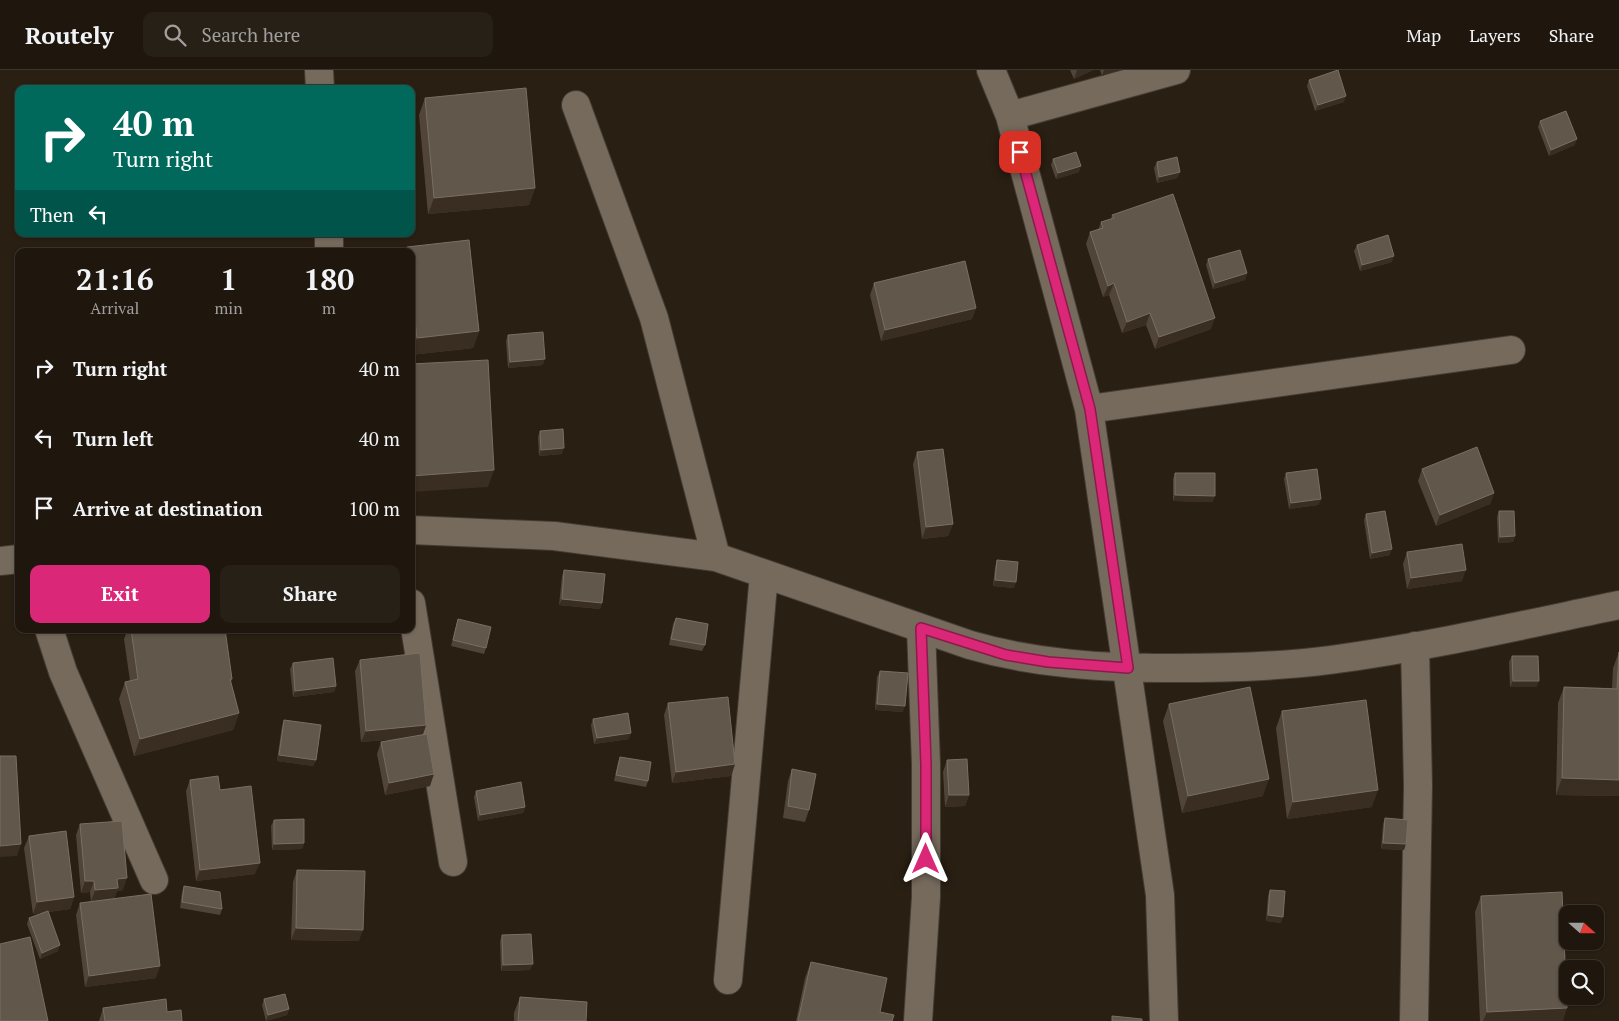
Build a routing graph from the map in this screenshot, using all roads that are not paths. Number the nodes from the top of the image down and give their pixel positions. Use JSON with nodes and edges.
{"nodes":[{"id":1,"x":320,"y":70,"type":"edge"},
{"id":2,"x":991,"y":70,"type":"edge"},
{"id":3,"x":1176,"y":70,"type":"edge"},
{"id":4,"x":320,"y":85,"type":"edge"},
{"id":5,"x":576,"y":105,"type":"dead end"},
{"id":6,"x":1010,"y":116,"type":"junction"},
{"id":7,"x":1511,"y":350,"type":"dead end"},
{"id":8,"x":1090,"y":409,"type":"junction"},
{"id":9,"x":415,"y":530,"type":"edge"},
{"id":10,"x":716,"y":557,"type":"junction"},
{"id":11,"x":15,"y":560,"type":"edge"},
{"id":12,"x":0,"y":562,"type":"edge"},
{"id":13,"x":764,"y":574,"type":"junction"},
{"id":14,"x":1619,"y":605,"type":"edge"},
{"id":15,"x":415,"y":628,"type":"edge"},
{"id":16,"x":921,"y":628,"type":"junction"},
{"id":17,"x":49,"y":633,"type":"edge"},
{"id":18,"x":1415,"y":646,"type":"junction"},
{"id":19,"x":1128,"y":668,"type":"junction"},
{"id":20,"x":452,"y":862,"type":"dead end"},
{"id":21,"x":154,"y":880,"type":"dead end"},
{"id":22,"x":728,"y":980,"type":"dead end"},
{"id":23,"x":918,"y":1021,"type":"edge"},
{"id":24,"x":1164,"y":1021,"type":"edge"},
{"id":25,"x":1414,"y":1021,"type":"edge"}],
"edges":[{"from":1,"to":4,"type":"street"},
{"from":2,"to":6,"type":"street"},
{"from":3,"to":6,"type":"street"},
{"from":5,"to":10,"type":"street"},
{"from":6,"to":8,"type":"street"},
{"from":7,"to":8,"type":"street"},
{"from":8,"to":19,"type":"street"},
{"from":9,"to":10,"type":"street"},
{"from":10,"to":13,"type":"street"},
{"from":11,"to":12,"type":"street"},
{"from":13,"to":16,"type":"street"},
{"from":13,"to":22,"type":"street"},
{"from":14,"to":18,"type":"street"},
{"from":15,"to":20,"type":"street"},
{"from":16,"to":19,"type":"street"},
{"from":16,"to":23,"type":"street"},
{"from":17,"to":21,"type":"street"},
{"from":18,"to":19,"type":"street"},
{"from":18,"to":25,"type":"street"},
{"from":19,"to":24,"type":"street"}]}
